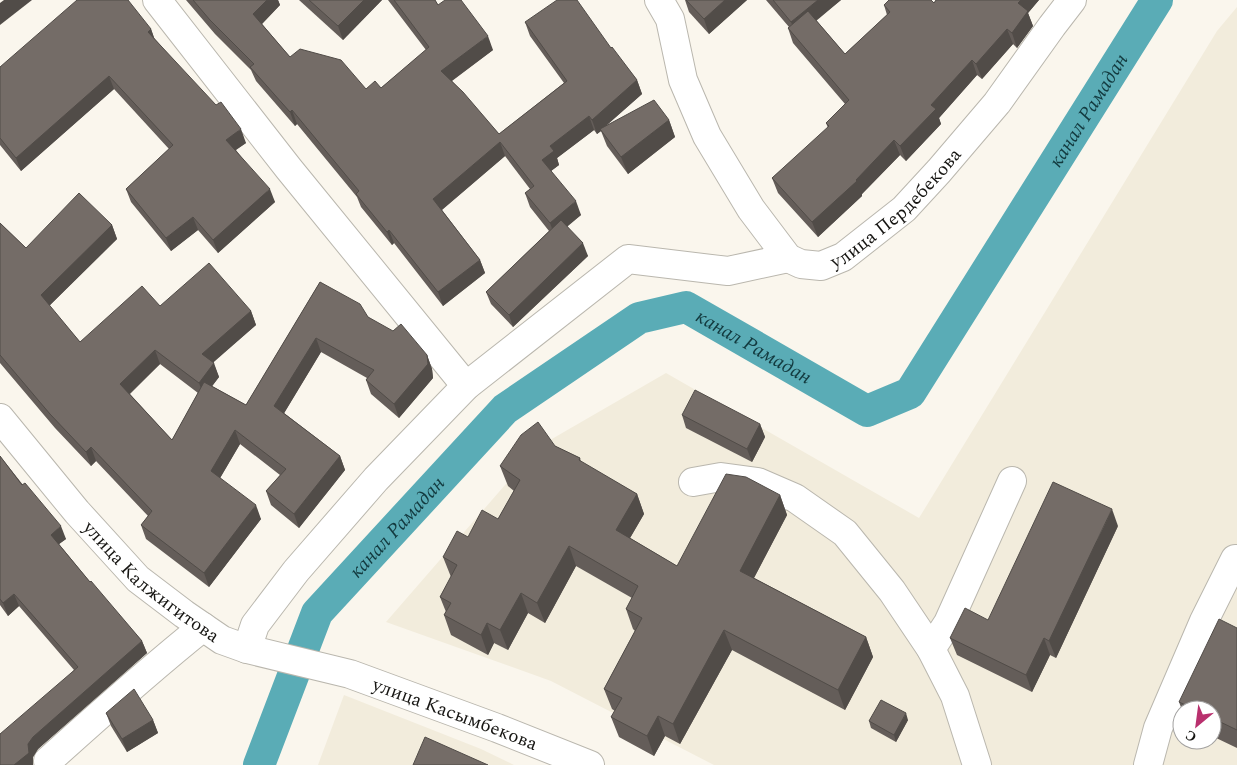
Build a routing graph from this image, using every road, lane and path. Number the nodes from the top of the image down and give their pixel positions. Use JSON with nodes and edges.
{"nodes":[{"id":1,"x":157,"y":0,"type":"edge"},
{"id":2,"x":659,"y":0,"type":"edge"},
{"id":3,"x":1072,"y":0,"type":"edge"},
{"id":4,"x":788,"y":258,"type":"junction"},
{"id":5,"x":466,"y":386,"type":"junction"},
{"id":6,"x":0,"y":418,"type":"edge"},
{"id":7,"x":1012,"y":481,"type":"dead end"},
{"id":8,"x":693,"y":482,"type":"dead end"},
{"id":9,"x":1235,"y":559,"type":"dead end"},
{"id":10,"x":203,"y":627,"type":"junction"},
{"id":11,"x":247,"y":649,"type":"junction"},
{"id":12,"x":931,"y":649,"type":"junction"},
{"id":13,"x":350,"y":674,"type":"joint"},
{"id":14,"x":48,"y":761,"type":"dead end"},
{"id":15,"x":590,"y":765,"type":"edge"},
{"id":16,"x":977,"y":765,"type":"edge"},
{"id":17,"x":1148,"y":765,"type":"edge"}],
"edges":[{"from":1,"to":5,"type":"street"},
{"from":2,"to":4,"type":"street"},
{"from":3,"to":4,"type":"street","name":"улица Пердебекова"},
{"from":4,"to":5,"type":"street"},
{"from":5,"to":11,"type":"street"},
{"from":6,"to":10,"type":"street","name":"улица Калжигитова"},
{"from":7,"to":12,"type":"street"},
{"from":8,"to":12,"type":"street"},
{"from":9,"to":17,"type":"street"},
{"from":10,"to":11,"type":"street","name":"улица Калжигитова"},
{"from":10,"to":14,"type":"street"},
{"from":11,"to":13,"type":"street","name":"улица Калжигитова"},
{"from":12,"to":16,"type":"street"},
{"from":13,"to":15,"type":"street","name":"улица Касымбекова"}]}
